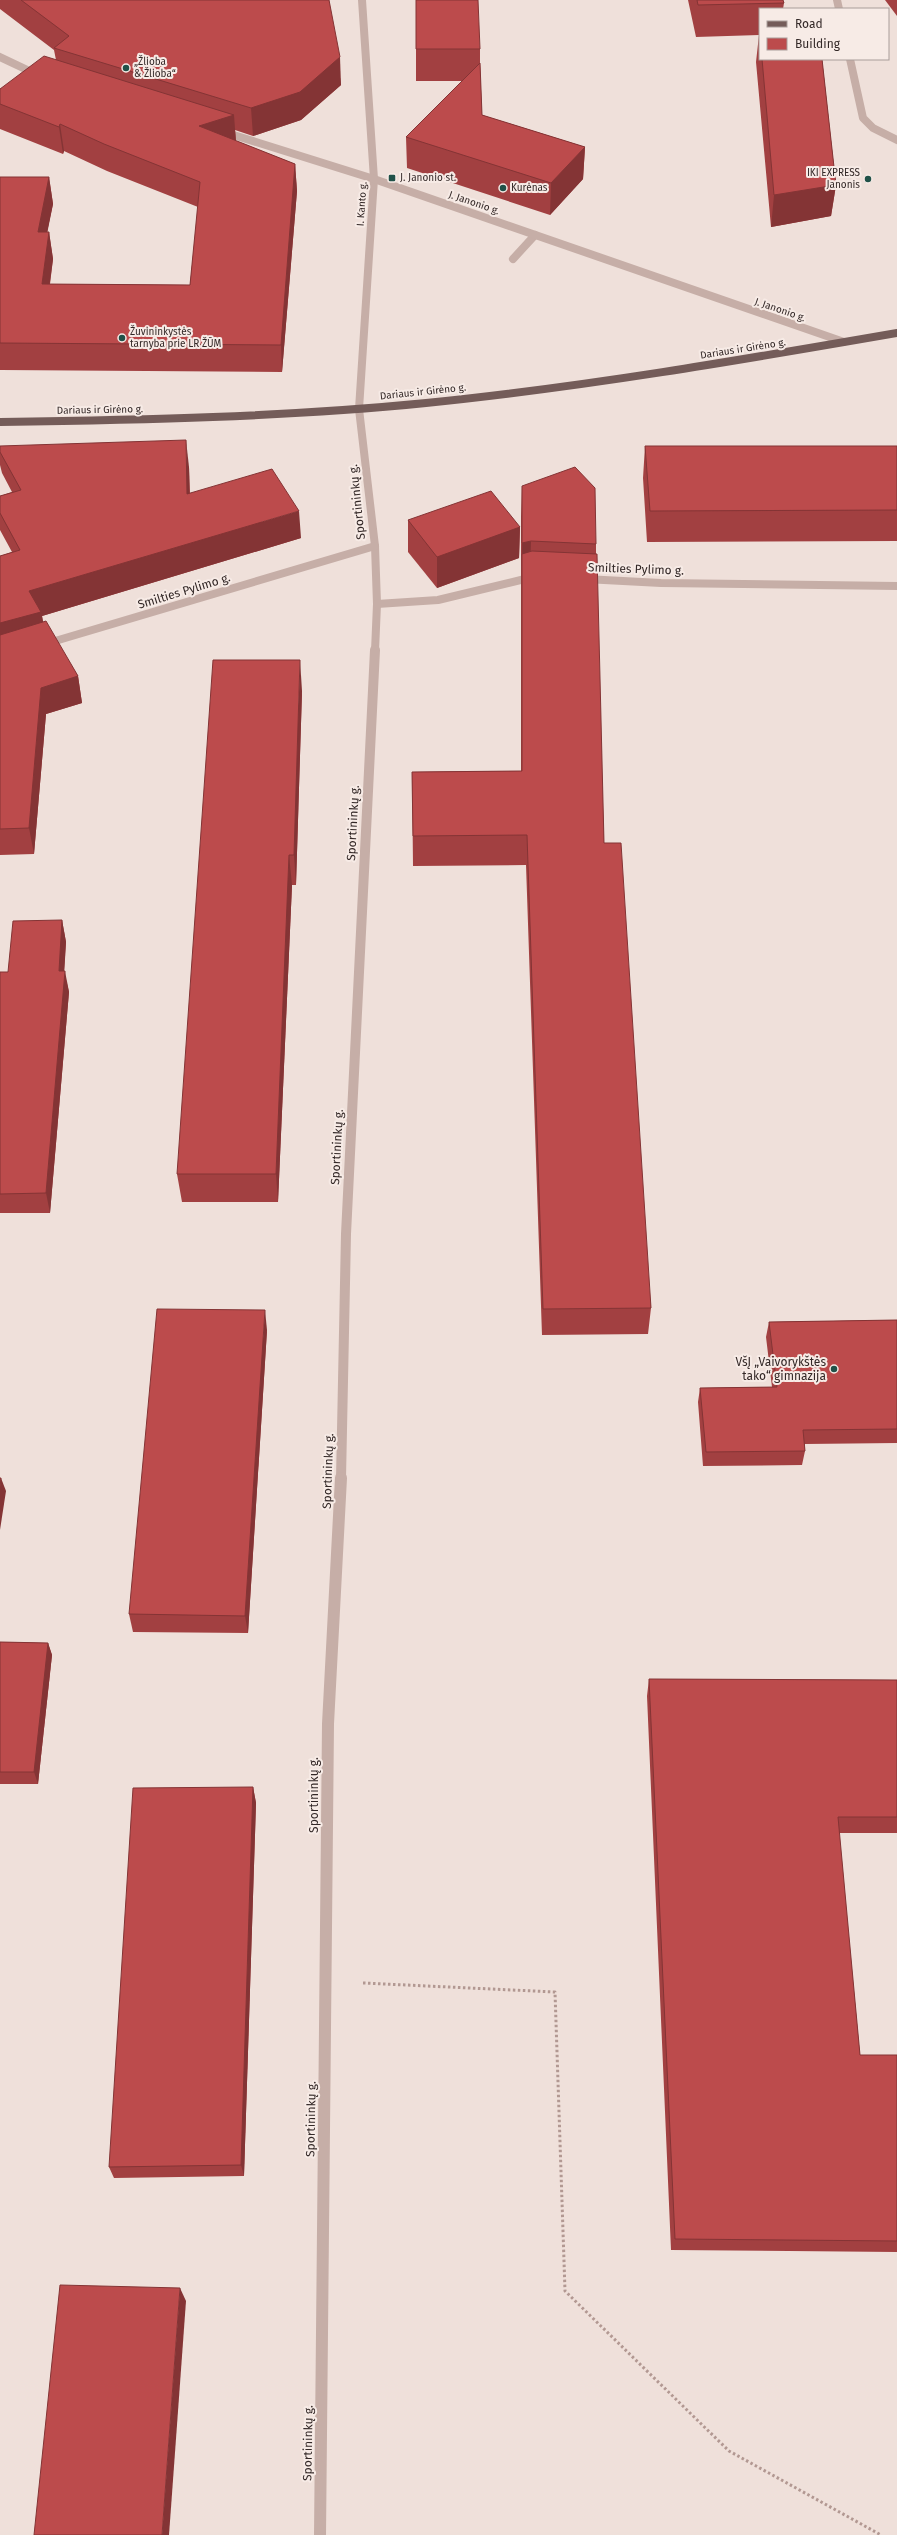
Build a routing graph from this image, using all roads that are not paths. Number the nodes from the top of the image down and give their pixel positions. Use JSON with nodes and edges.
{"nodes":[{"id":1,"x":362,"y":0,"type":"edge"},
{"id":2,"x":0,"y":57,"type":"edge"},
{"id":3,"x":850,"y":60,"type":"edge"},
{"id":4,"x":45,"y":77,"type":"edge"},
{"id":5,"x":217,"y":130,"type":"edge"},
{"id":6,"x":897,"y":140,"type":"edge"},
{"id":7,"x":374,"y":179,"type":"junction"},
{"id":8,"x":535,"y":235,"type":"junction"},
{"id":9,"x":513,"y":259,"type":"dead end"},
{"id":10,"x":897,"y":333,"type":"edge"},
{"id":11,"x":844,"y":342,"type":"junction"},
{"id":12,"x":359,"y":409,"type":"junction"},
{"id":13,"x":0,"y":422,"type":"edge"},
{"id":14,"x":374,"y":546,"type":"junction"},
{"id":15,"x":544,"y":578,"type":"edge"},
{"id":16,"x":574,"y":579,"type":"edge"},
{"id":17,"x":897,"y":586,"type":"edge"},
{"id":18,"x":377,"y":604,"type":"junction"},
{"id":19,"x":38,"y":646,"type":"edge"},
{"id":20,"x":320,"y":2535,"type":"edge"}],
"edges":[{"from":1,"to":7,"type":"street","name":"I. Kanto g."},
{"from":2,"to":4,"type":"street"},
{"from":3,"to":6,"type":"street"},
{"from":5,"to":7,"type":"street","name":"J. Janonio g."},
{"from":7,"to":8,"type":"street","name":"J. Janonio g."},
{"from":7,"to":12,"type":"street","name":"I. Kanto g."},
{"from":8,"to":9,"type":"street"},
{"from":8,"to":11,"type":"street","name":"J. Janonio g."},
{"from":10,"to":11,"type":"main road","name":"J. Janonio g."},
{"from":11,"to":12,"type":"main road","name":"Dariaus ir Girėno g."},
{"from":12,"to":13,"type":"main road","name":"Dariaus ir Girėno g."},
{"from":12,"to":14,"type":"street","name":"Sportininkų g."},
{"from":14,"to":18,"type":"street","name":"Sportininkų g."},
{"from":14,"to":19,"type":"street","name":"Smilties Pylimo g."},
{"from":15,"to":18,"type":"street"},
{"from":16,"to":17,"type":"street","name":"Smilties Pylimo g."},
{"from":18,"to":20,"type":"street","name":"Sportininkų g."}]}
